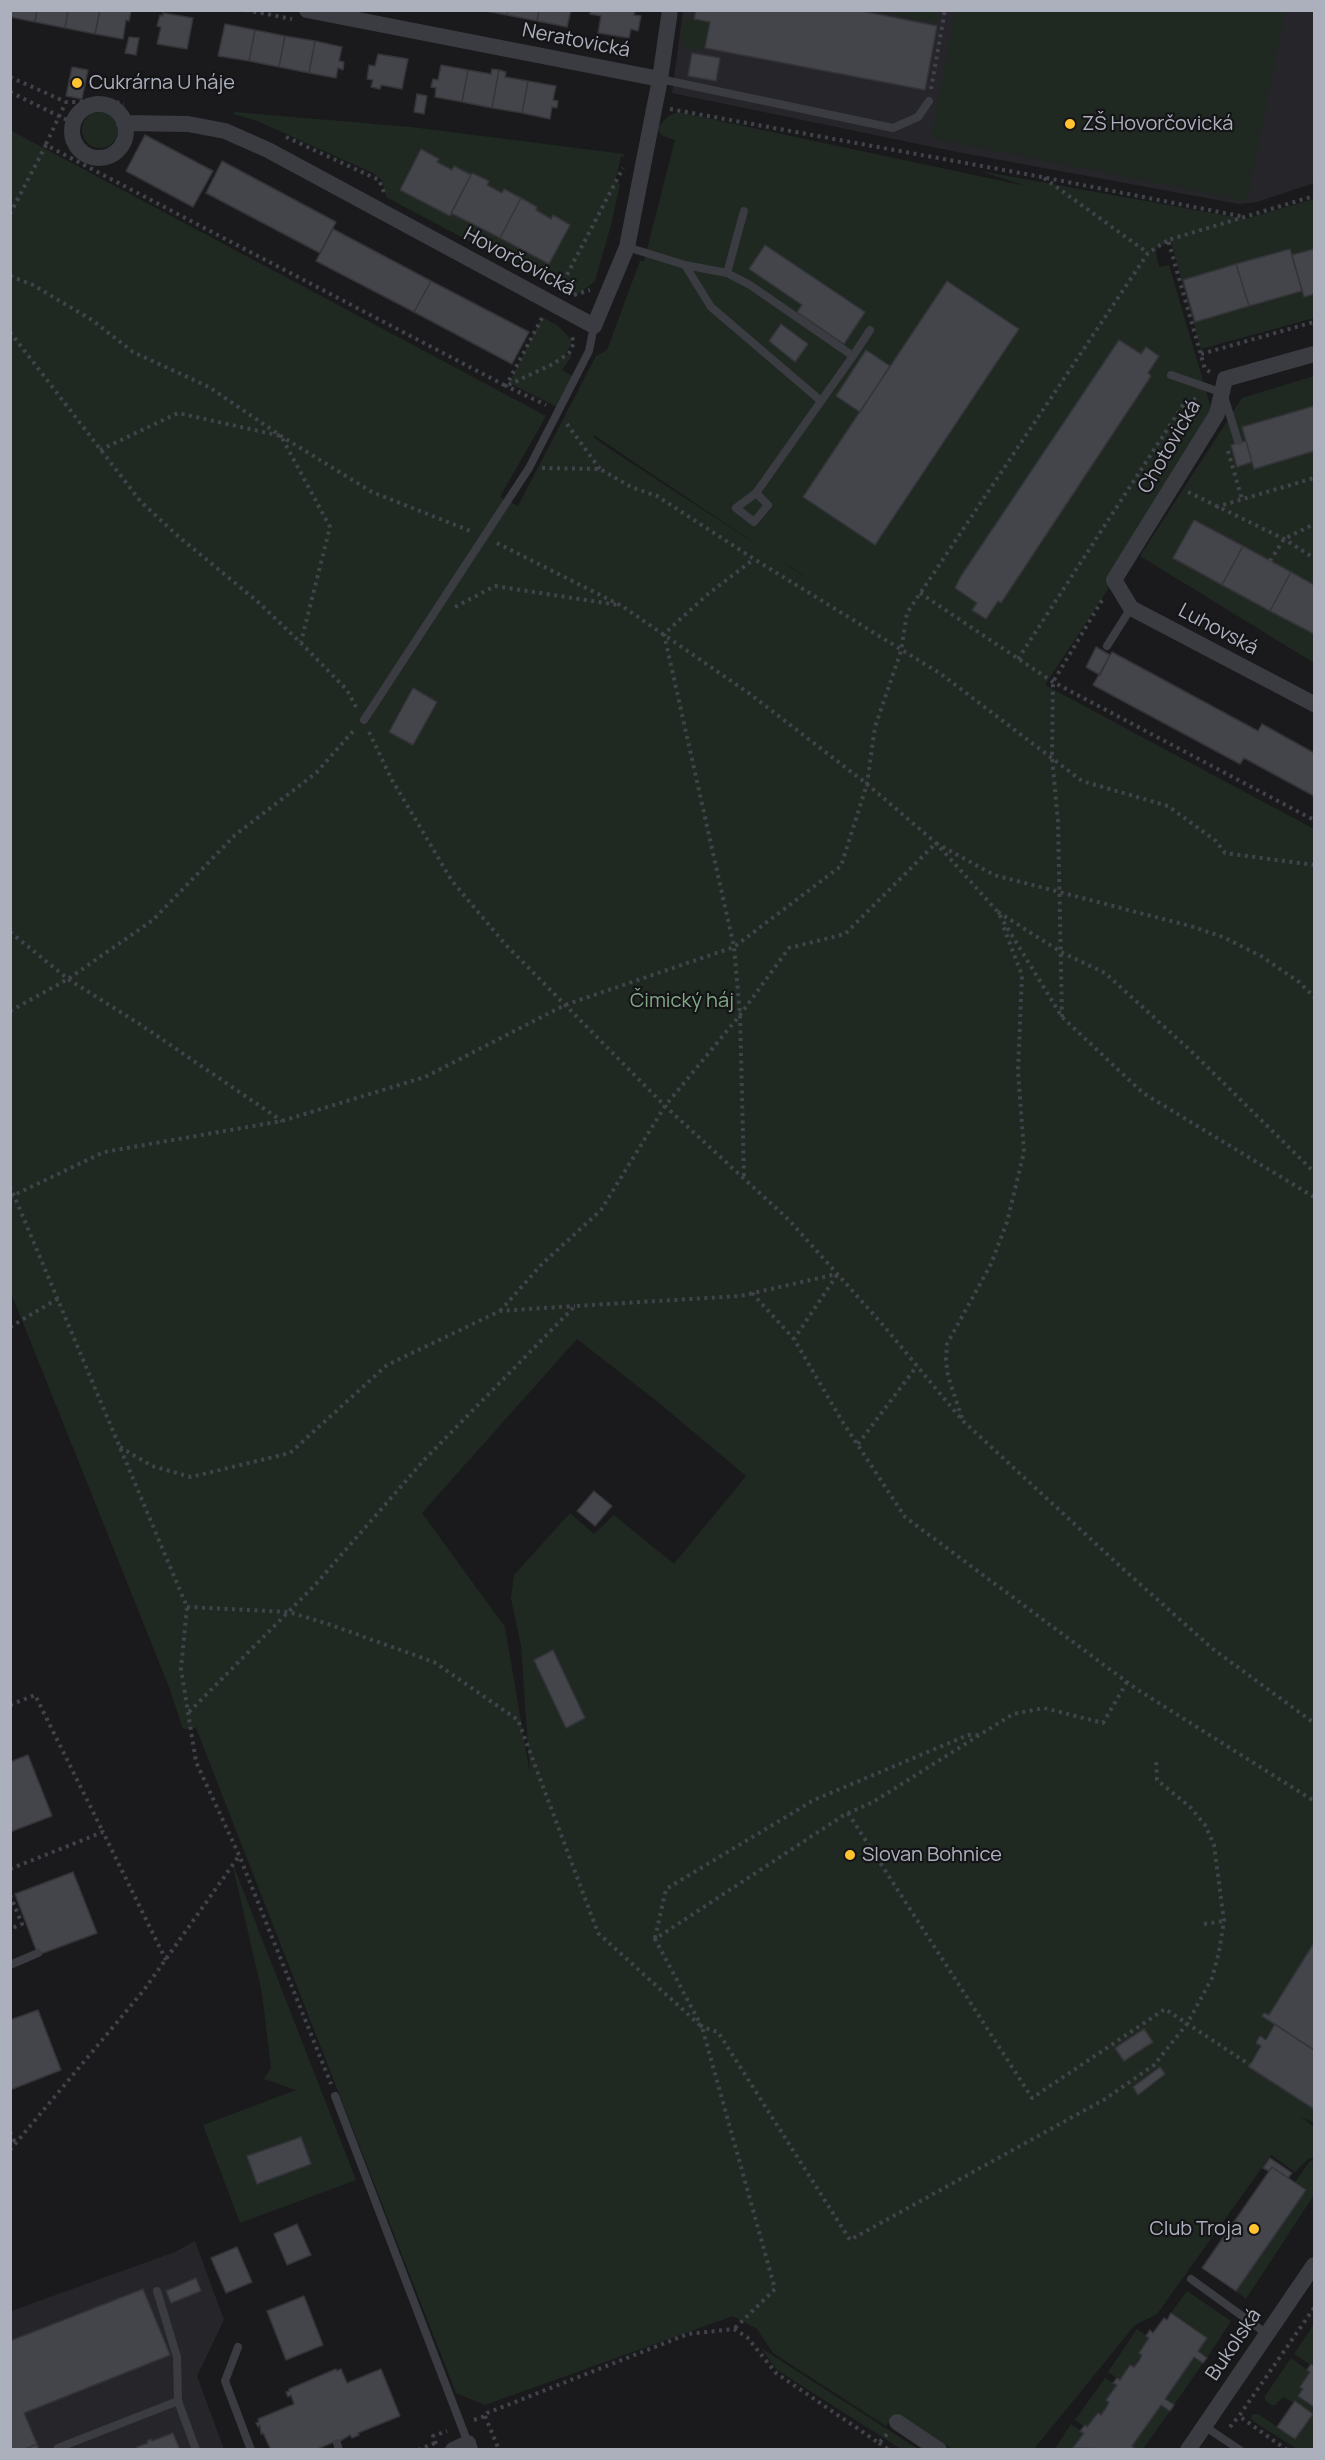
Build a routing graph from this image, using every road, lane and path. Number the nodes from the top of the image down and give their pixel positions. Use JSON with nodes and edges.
{"nodes":[{"id":1,"x":307,"y":10,"type":"edge"},
{"id":2,"x":670,"y":10,"type":"edge"},
{"id":3,"x":945,"y":10,"type":"edge"},
{"id":4,"x":660,"y":79,"type":"junction"},
{"id":5,"x":10,"y":92,"type":"edge"},
{"id":6,"x":929,"y":101,"type":"joint"},
{"id":7,"x":66,"y":102,"type":"dead end"},
{"id":8,"x":655,"y":106,"type":"junction"},
{"id":9,"x":66,"y":119,"type":"junction"},
{"id":10,"x":124,"y":123,"type":"junction"},
{"id":11,"x":46,"y":145,"type":"junction"},
{"id":12,"x":1042,"y":177,"type":"junction"},
{"id":13,"x":622,"y":185,"type":"dead end"},
{"id":14,"x":1314,"y":196,"type":"edge"},
{"id":15,"x":744,"y":211,"type":"dead end"},
{"id":16,"x":10,"y":214,"type":"edge"},
{"id":17,"x":1245,"y":217,"type":"junction"},
{"id":18,"x":1168,"y":240,"type":"junction"},
{"id":19,"x":627,"y":247,"type":"junction"},
{"id":20,"x":1148,"y":253,"type":"junction"},
{"id":21,"x":685,"y":265,"type":"junction"},
{"id":22,"x":727,"y":273,"type":"junction"},
{"id":23,"x":10,"y":276,"type":"edge"},
{"id":24,"x":596,"y":284,"type":"dead end"},
{"id":25,"x":551,"y":304,"type":"junction"},
{"id":26,"x":1314,"y":322,"type":"edge"},
{"id":27,"x":594,"y":326,"type":"junction"},
{"id":28,"x":870,"y":330,"type":"dead end"},
{"id":29,"x":10,"y":332,"type":"edge"},
{"id":30,"x":569,"y":332,"type":"dead end"},
{"id":31,"x":1201,"y":354,"type":"junction"},
{"id":32,"x":1314,"y":354,"type":"edge"},
{"id":33,"x":853,"y":356,"type":"junction"},
{"id":34,"x":1205,"y":369,"type":"junction"},
{"id":35,"x":1171,"y":375,"type":"dead end"},
{"id":36,"x":506,"y":386,"type":"junction"},
{"id":37,"x":1219,"y":387,"type":"junction"},
{"id":38,"x":821,"y":400,"type":"junction"},
{"id":39,"x":557,"y":411,"type":"junction"},
{"id":40,"x":281,"y":436,"type":"junction"},
{"id":41,"x":1238,"y":441,"type":"dead end"},
{"id":42,"x":100,"y":450,"type":"junction"},
{"id":43,"x":529,"y":468,"type":"junction"},
{"id":44,"x":600,"y":469,"type":"junction"},
{"id":45,"x":1234,"y":471,"type":"dead end"},
{"id":46,"x":1314,"y":478,"type":"edge"},
{"id":47,"x":1174,"y":484,"type":"junction"},
{"id":48,"x":756,"y":493,"type":"dead end"},
{"id":49,"x":1242,"y":499,"type":"junction"},
{"id":50,"x":1216,"y":507,"type":"junction"},
{"id":51,"x":1312,"y":525,"type":"dead end"},
{"id":52,"x":483,"y":536,"type":"junction"},
{"id":53,"x":1284,"y":539,"type":"junction"},
{"id":54,"x":1314,"y":558,"type":"edge"},
{"id":55,"x":754,"y":559,"type":"junction"},
{"id":56,"x":1270,"y":561,"type":"dead end"},
{"id":57,"x":1114,"y":580,"type":"junction"},
{"id":58,"x":920,"y":593,"type":"junction"},
{"id":59,"x":622,"y":606,"type":"junction"},
{"id":60,"x":1131,"y":608,"type":"junction"},
{"id":61,"x":430,"y":619,"type":"junction"},
{"id":62,"x":664,"y":634,"type":"junction"},
{"id":63,"x":301,"y":643,"type":"junction"},
{"id":64,"x":1107,"y":646,"type":"dead end"},
{"id":65,"x":901,"y":651,"type":"junction"},
{"id":66,"x":1018,"y":659,"type":"junction"},
{"id":67,"x":1053,"y":682,"type":"junction"},
{"id":68,"x":1314,"y":705,"type":"edge"},
{"id":69,"x":364,"y":720,"type":"junction"},
{"id":70,"x":1052,"y":757,"type":"junction"},
{"id":71,"x":867,"y":784,"type":"junction"},
{"id":72,"x":1314,"y":820,"type":"edge"},
{"id":73,"x":936,"y":843,"type":"junction"},
{"id":74,"x":1314,"y":865,"type":"edge"},
{"id":75,"x":1060,"y":892,"type":"junction"},
{"id":76,"x":997,"y":911,"type":"junction"},
{"id":77,"x":10,"y":932,"type":"edge"},
{"id":78,"x":734,"y":947,"type":"junction"},
{"id":79,"x":1061,"y":952,"type":"junction"},
{"id":80,"x":68,"y":979,"type":"junction"},
{"id":81,"x":1314,"y":997,"type":"edge"},
{"id":82,"x":565,"y":1005,"type":"junction"},
{"id":83,"x":10,"y":1011,"type":"edge"},
{"id":84,"x":740,"y":1015,"type":"junction"},
{"id":85,"x":1062,"y":1017,"type":"junction"},
{"id":86,"x":665,"y":1106,"type":"junction"},
{"id":87,"x":282,"y":1121,"type":"junction"},
{"id":88,"x":1314,"y":1172,"type":"edge"},
{"id":89,"x":744,"y":1176,"type":"junction"},
{"id":90,"x":10,"y":1186,"type":"edge"},
{"id":91,"x":12,"y":1195,"type":"edge"},
{"id":92,"x":1314,"y":1197,"type":"edge"},
{"id":93,"x":838,"y":1274,"type":"junction"},
{"id":94,"x":751,"y":1293,"type":"junction"},
{"id":95,"x":59,"y":1298,"type":"junction"},
{"id":96,"x":575,"y":1306,"type":"junction"},
{"id":97,"x":500,"y":1311,"type":"junction"},
{"id":98,"x":10,"y":1327,"type":"edge"},
{"id":99,"x":794,"y":1339,"type":"junction"},
{"id":100,"x":916,"y":1366,"type":"junction"},
{"id":101,"x":962,"y":1420,"type":"junction"},
{"id":102,"x":858,"y":1444,"type":"junction"},
{"id":103,"x":120,"y":1447,"type":"junction"},
{"id":104,"x":187,"y":1607,"type":"junction"},
{"id":105,"x":289,"y":1612,"type":"junction"},
{"id":106,"x":1126,"y":1682,"type":"junction"},
{"id":107,"x":10,"y":1705,"type":"edge"},
{"id":108,"x":189,"y":1712,"type":"junction"},
{"id":109,"x":1314,"y":1724,"type":"edge"},
{"id":110,"x":980,"y":1735,"type":"junction"},
{"id":111,"x":1156,"y":1758,"type":"dead end"},
{"id":112,"x":1314,"y":1801,"type":"edge"},
{"id":113,"x":848,"y":1813,"type":"junction"},
{"id":114,"x":103,"y":1832,"type":"junction"},
{"id":115,"x":239,"y":1855,"type":"junction"},
{"id":116,"x":10,"y":1869,"type":"edge"},
{"id":117,"x":10,"y":1895,"type":"edge"},
{"id":118,"x":1224,"y":1921,"type":"junction"},
{"id":119,"x":1204,"y":1924,"type":"dead end"},
{"id":120,"x":10,"y":1929,"type":"edge"},
{"id":121,"x":655,"y":1938,"type":"junction"},
{"id":122,"x":38,"y":1953,"type":"dead end"},
{"id":123,"x":166,"y":1961,"type":"junction"},
{"id":124,"x":10,"y":1965,"type":"edge"},
{"id":125,"x":1187,"y":2024,"type":"junction"},
{"id":126,"x":702,"y":2026,"type":"junction"},
{"id":127,"x":1250,"y":2065,"type":"dead end"},
{"id":128,"x":335,"y":2096,"type":"joint"},
{"id":129,"x":10,"y":2132,"type":"edge"},
{"id":130,"x":15,"y":2143,"type":"dead end"},
{"id":131,"x":10,"y":2151,"type":"edge"},
{"id":132,"x":1314,"y":2265,"type":"edge"},
{"id":133,"x":1191,"y":2279,"type":"dead end"},
{"id":134,"x":157,"y":2290,"type":"dead end"},
{"id":135,"x":1314,"y":2308,"type":"edge"},
{"id":136,"x":734,"y":2329,"type":"junction"},
{"id":137,"x":1267,"y":2334,"type":"junction"},
{"id":138,"x":238,"y":2347,"type":"dead end"},
{"id":139,"x":178,"y":2401,"type":"junction"},
{"id":140,"x":485,"y":2416,"type":"junction"},
{"id":141,"x":471,"y":2422,"type":"dead end"},
{"id":142,"x":897,"y":2422,"type":"joint"},
{"id":143,"x":1204,"y":2426,"type":"junction"},
{"id":144,"x":435,"y":2443,"type":"dead end"},
{"id":145,"x":879,"y":2443,"type":"junction"},
{"id":146,"x":58,"y":2448,"type":"dead end"},
{"id":147,"x":463,"y":2448,"type":"edge"},
{"id":148,"x":196,"y":2450,"type":"edge"},
{"id":149,"x":251,"y":2450,"type":"edge"},
{"id":150,"x":418,"y":2450,"type":"edge"},
{"id":151,"x":499,"y":2450,"type":"edge"},
{"id":152,"x":889,"y":2450,"type":"edge"},
{"id":153,"x":939,"y":2450,"type":"edge"},
{"id":154,"x":1188,"y":2450,"type":"edge"},
{"id":155,"x":1240,"y":2450,"type":"edge"},
{"id":156,"x":1287,"y":2450,"type":"edge"}],
"edges":[{"from":1,"to":4,"type":"street","name":"Neratovická"},
{"from":2,"to":4,"type":"street"},
{"from":3,"to":6,"type":"path"},
{"from":4,"to":6,"type":"lane"},
{"from":4,"to":8,"type":"street"},
{"from":5,"to":9,"type":"path"},
{"from":7,"to":9,"type":"path"},
{"from":8,"to":12,"type":"path"},
{"from":8,"to":19,"type":"street"},
{"from":9,"to":10,"type":"street"},
{"from":9,"to":10,"type":"street"},
{"from":9,"to":11,"type":"path"},
{"from":10,"to":25,"type":"street","name":"Hovorčovická"},
{"from":11,"to":16,"type":"path"},
{"from":11,"to":36,"type":"path"},
{"from":12,"to":17,"type":"path"},
{"from":12,"to":20,"type":"path"},
{"from":13,"to":24,"type":"path"},
{"from":14,"to":17,"type":"path"},
{"from":15,"to":22,"type":"lane"},
{"from":17,"to":18,"type":"path"},
{"from":18,"to":20,"type":"path"},
{"from":18,"to":31,"type":"path"},
{"from":19,"to":21,"type":"lane"},
{"from":19,"to":27,"type":"street"},
{"from":20,"to":58,"type":"path"},
{"from":21,"to":22,"type":"lane"},
{"from":21,"to":38,"type":"lane"},
{"from":22,"to":33,"type":"lane"},
{"from":23,"to":40,"type":"path"},
{"from":25,"to":27,"type":"street","name":"Hovorčovická"},
{"from":25,"to":36,"type":"path"},
{"from":26,"to":31,"type":"path"},
{"from":27,"to":39,"type":"lane"},
{"from":28,"to":33,"type":"lane"},
{"from":29,"to":42,"type":"path"},
{"from":30,"to":36,"type":"path"},
{"from":31,"to":34,"type":"path"},
{"from":32,"to":37,"type":"street"},
{"from":33,"to":38,"type":"lane"},
{"from":34,"to":37,"type":"path"},
{"from":34,"to":37,"type":"path"},
{"from":35,"to":37,"type":"lane"},
{"from":36,"to":39,"type":"path"},
{"from":37,"to":41,"type":"lane"},
{"from":37,"to":47,"type":"street","name":"Chotovická"},
{"from":37,"to":66,"type":"path"},
{"from":38,"to":48,"type":"lane"},
{"from":39,"to":43,"type":"lane"},
{"from":39,"to":44,"type":"path"},
{"from":40,"to":42,"type":"path"},
{"from":40,"to":52,"type":"path"},
{"from":40,"to":63,"type":"path"},
{"from":42,"to":63,"type":"path"},
{"from":43,"to":44,"type":"path"},
{"from":43,"to":52,"type":"lane"},
{"from":44,"to":55,"type":"path"},
{"from":45,"to":49,"type":"path"},
{"from":46,"to":49,"type":"path"},
{"from":47,"to":50,"type":"path"},
{"from":47,"to":57,"type":"street","name":"Chotovická"},
{"from":49,"to":50,"type":"path"},
{"from":50,"to":53,"type":"path"},
{"from":51,"to":53,"type":"path"},
{"from":52,"to":59,"type":"path"},
{"from":52,"to":61,"type":"lane"},
{"from":53,"to":54,"type":"path"},
{"from":53,"to":56,"type":"path"},
{"from":55,"to":62,"type":"path"},
{"from":55,"to":65,"type":"path"},
{"from":57,"to":60,"type":"street"},
{"from":57,"to":67,"type":"path"},
{"from":58,"to":65,"type":"path"},
{"from":58,"to":66,"type":"path"},
{"from":59,"to":61,"type":"path"},
{"from":59,"to":62,"type":"path"},
{"from":60,"to":64,"type":"lane"},
{"from":60,"to":68,"type":"street","name":"Luhovská"},
{"from":61,"to":69,"type":"lane"},
{"from":62,"to":71,"type":"path"},
{"from":62,"to":78,"type":"path"},
{"from":63,"to":69,"type":"path"},
{"from":65,"to":70,"type":"path"},
{"from":65,"to":71,"type":"path"},
{"from":66,"to":67,"type":"path"},
{"from":67,"to":70,"type":"path"},
{"from":67,"to":72,"type":"path"},
{"from":69,"to":80,"type":"path"},
{"from":69,"to":82,"type":"path"},
{"from":70,"to":74,"type":"path"},
{"from":70,"to":75,"type":"path"},
{"from":71,"to":73,"type":"path"},
{"from":71,"to":78,"type":"path"},
{"from":73,"to":75,"type":"path"},
{"from":73,"to":76,"type":"path"},
{"from":73,"to":84,"type":"path"},
{"from":75,"to":79,"type":"path"},
{"from":75,"to":81,"type":"path"},
{"from":76,"to":79,"type":"path"},
{"from":76,"to":85,"type":"path"},
{"from":76,"to":101,"type":"path"},
{"from":77,"to":80,"type":"path"},
{"from":78,"to":82,"type":"path"},
{"from":78,"to":84,"type":"path"},
{"from":79,"to":85,"type":"path"},
{"from":79,"to":88,"type":"path"},
{"from":80,"to":83,"type":"path"},
{"from":80,"to":87,"type":"path"},
{"from":82,"to":86,"type":"path"},
{"from":82,"to":87,"type":"path"},
{"from":84,"to":86,"type":"path"},
{"from":84,"to":89,"type":"path"},
{"from":85,"to":92,"type":"path"},
{"from":86,"to":89,"type":"path"},
{"from":86,"to":97,"type":"path"},
{"from":87,"to":91,"type":"path"},
{"from":89,"to":93,"type":"path"},
{"from":90,"to":91,"type":"path"},
{"from":91,"to":95,"type":"path"},
{"from":93,"to":94,"type":"path"},
{"from":93,"to":99,"type":"path"},
{"from":93,"to":100,"type":"path"},
{"from":94,"to":96,"type":"path"},
{"from":94,"to":99,"type":"path"},
{"from":95,"to":98,"type":"path"},
{"from":95,"to":103,"type":"path"},
{"from":96,"to":97,"type":"path"},
{"from":96,"to":105,"type":"path"},
{"from":97,"to":103,"type":"path"},
{"from":99,"to":102,"type":"path"},
{"from":100,"to":101,"type":"path"},
{"from":100,"to":102,"type":"path"},
{"from":101,"to":109,"type":"path"},
{"from":102,"to":106,"type":"path"},
{"from":103,"to":104,"type":"path"},
{"from":104,"to":105,"type":"path"},
{"from":104,"to":108,"type":"path"},
{"from":105,"to":108,"type":"path"},
{"from":105,"to":126,"type":"path"},
{"from":106,"to":110,"type":"path"},
{"from":106,"to":112,"type":"path"},
{"from":107,"to":114,"type":"path"},
{"from":108,"to":115,"type":"path"},
{"from":110,"to":113,"type":"path"},
{"from":110,"to":121,"type":"path"},
{"from":111,"to":118,"type":"path"},
{"from":113,"to":121,"type":"path"},
{"from":113,"to":125,"type":"path"},
{"from":114,"to":116,"type":"path"},
{"from":114,"to":123,"type":"path"},
{"from":115,"to":123,"type":"path"},
{"from":115,"to":128,"type":"path"},
{"from":117,"to":120,"type":"path"},
{"from":118,"to":119,"type":"path"},
{"from":118,"to":125,"type":"path"},
{"from":121,"to":126,"type":"path"},
{"from":122,"to":124,"type":"lane"},
{"from":123,"to":131,"type":"path"},
{"from":125,"to":126,"type":"path"},
{"from":125,"to":127,"type":"path"},
{"from":126,"to":136,"type":"path"},
{"from":128,"to":147,"type":"lane"},
{"from":129,"to":130,"type":"path"},
{"from":132,"to":137,"type":"street","name":"Bukolská"},
{"from":133,"to":137,"type":"lane"},
{"from":134,"to":139,"type":"lane"},
{"from":135,"to":156,"type":"path"},
{"from":136,"to":140,"type":"path"},
{"from":136,"to":145,"type":"path"},
{"from":137,"to":143,"type":"street","name":"Bukolská"},
{"from":138,"to":149,"type":"lane"},
{"from":139,"to":146,"type":"lane"},
{"from":139,"to":148,"type":"lane"},
{"from":140,"to":141,"type":"path"},
{"from":140,"to":151,"type":"path"},
{"from":142,"to":145,"type":"path"},
{"from":142,"to":153,"type":"street"},
{"from":143,"to":154,"type":"street","name":"Bukolská"},
{"from":143,"to":155,"type":"lane"},
{"from":144,"to":150,"type":"path"},
{"from":145,"to":152,"type":"path"}]}
